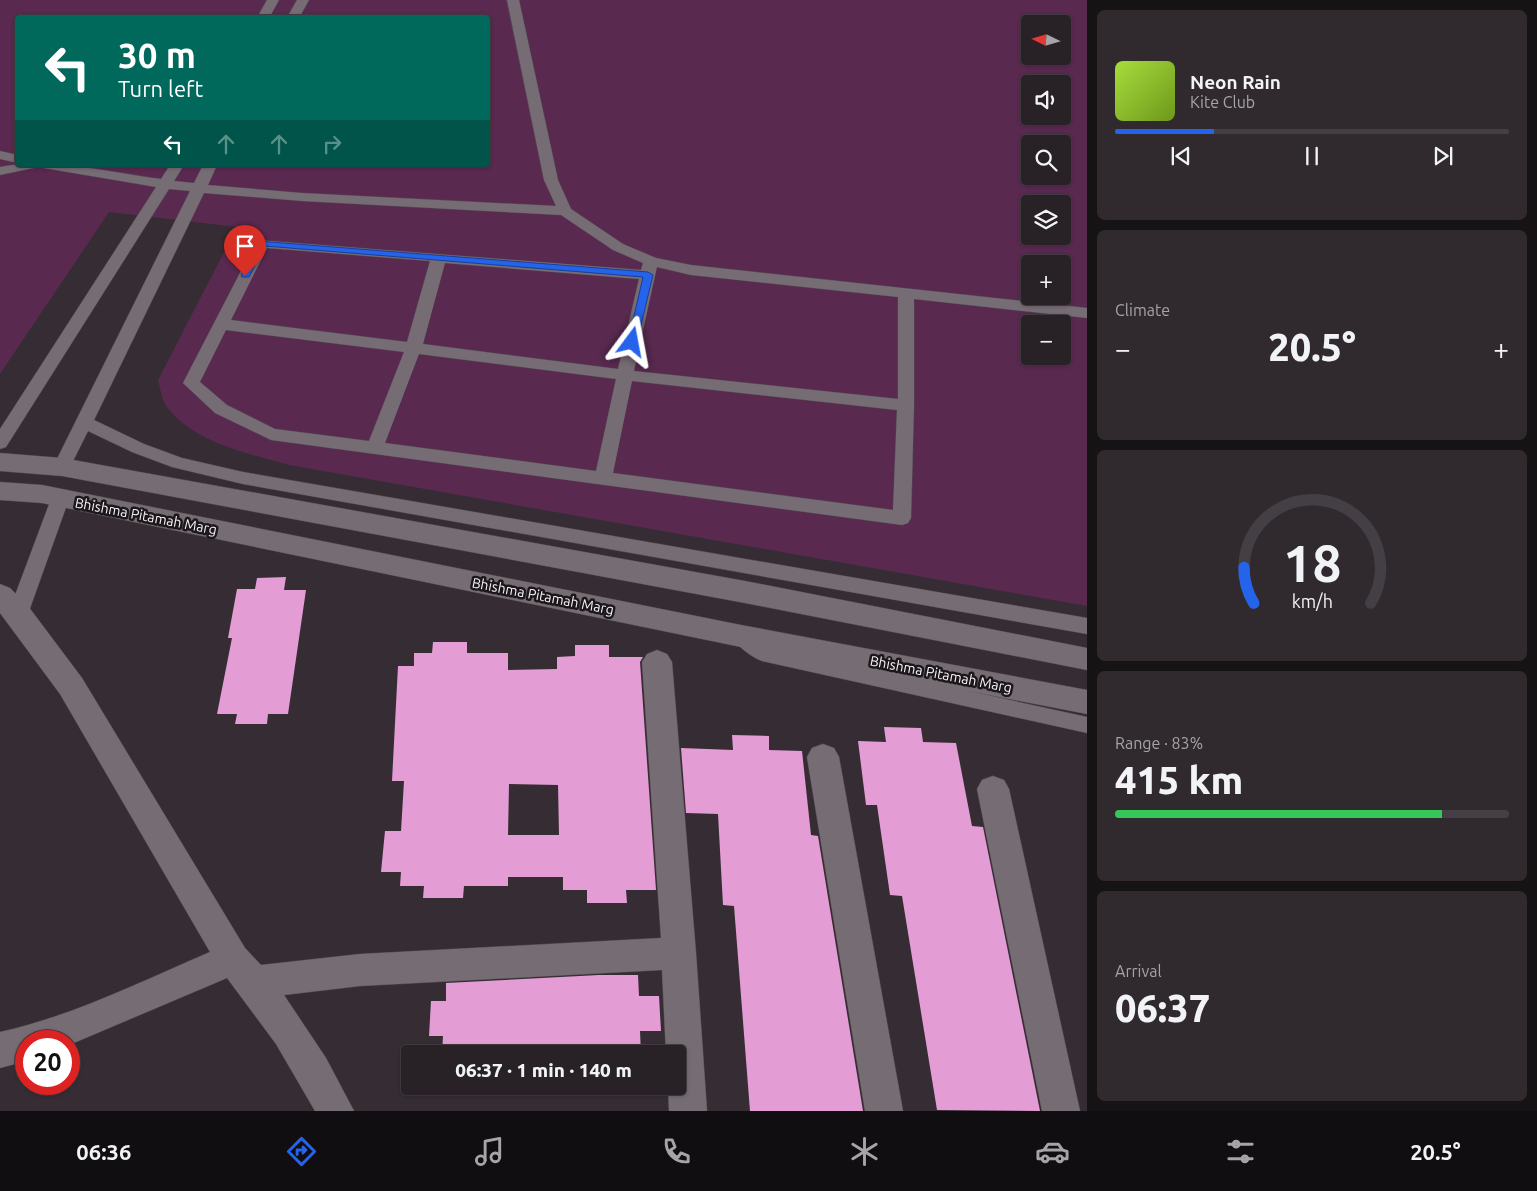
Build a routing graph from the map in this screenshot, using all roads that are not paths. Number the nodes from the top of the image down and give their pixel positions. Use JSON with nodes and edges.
{"nodes":[{"id":1,"x":273,"y":0,"type":"edge"},
{"id":2,"x":303,"y":0,"type":"edge"},
{"id":3,"x":513,"y":0,"type":"edge"},
{"id":4,"x":265,"y":15,"type":"edge"},
{"id":5,"x":295,"y":15,"type":"edge"},
{"id":6,"x":0,"y":155,"type":"edge"},
{"id":7,"x":15,"y":158,"type":"edge"},
{"id":8,"x":21,"y":167,"type":"edge"},
{"id":9,"x":55,"y":167,"type":"edge"},
{"id":10,"x":176,"y":167,"type":"edge"},
{"id":11,"x":209,"y":167,"type":"edge"},
{"id":12,"x":0,"y":171,"type":"edge"},
{"id":13,"x":164,"y":186,"type":"junction"},
{"id":14,"x":198,"y":188,"type":"junction"},
{"id":15,"x":565,"y":211,"type":"junction"},
{"id":16,"x":439,"y":258,"type":"junction"},
{"id":17,"x":650,"y":268,"type":"junction"},
{"id":18,"x":906,"y":294,"type":"junction"},
{"id":19,"x":1087,"y":313,"type":"edge"},
{"id":20,"x":221,"y":324,"type":"junction"},
{"id":21,"x":414,"y":347,"type":"junction"},
{"id":22,"x":624,"y":375,"type":"junction"},
{"id":23,"x":906,"y":405,"type":"junction"},
{"id":24,"x":84,"y":422,"type":"junction"},
{"id":25,"x":0,"y":443,"type":"edge"},
{"id":26,"x":375,"y":448,"type":"junction"},
{"id":27,"x":0,"y":462,"type":"edge"},
{"id":28,"x":62,"y":467,"type":"junction"},
{"id":29,"x":604,"y":478,"type":"junction"},
{"id":30,"x":238,"y":488,"type":"junction"},
{"id":31,"x":0,"y":490,"type":"edge"},
{"id":32,"x":60,"y":499,"type":"junction"},
{"id":33,"x":9,"y":605,"type":"edge"},
{"id":34,"x":1087,"y":626,"type":"edge"},
{"id":35,"x":741,"y":636,"type":"junction"},
{"id":36,"x":1087,"y":659,"type":"edge"},
{"id":37,"x":657,"y":662,"type":"dead end"},
{"id":38,"x":1087,"y":702,"type":"edge"},
{"id":39,"x":1087,"y":725,"type":"edge"},
{"id":40,"x":822,"y":757,"type":"dead end"},
{"id":41,"x":993,"y":790,"type":"dead end"},
{"id":42,"x":679,"y":953,"type":"junction"},
{"id":43,"x":244,"y":971,"type":"junction"},
{"id":44,"x":62,"y":1030,"type":"edge"},
{"id":45,"x":15,"y":1047,"type":"edge"},
{"id":46,"x":0,"y":1050,"type":"edge"},
{"id":47,"x":335,"y":1111,"type":"edge"},
{"id":48,"x":688,"y":1111,"type":"edge"},
{"id":49,"x":884,"y":1111,"type":"edge"},
{"id":50,"x":1061,"y":1111,"type":"edge"}],
"edges":[{"from":1,"to":4,"type":"lane"},
{"from":2,"to":5,"type":"lane"},
{"from":3,"to":15,"type":"lane"},
{"from":6,"to":7,"type":"lane"},
{"from":8,"to":12,"type":"lane"},
{"from":9,"to":13,"type":"lane"},
{"from":10,"to":13,"type":"lane"},
{"from":11,"to":14,"type":"lane"},
{"from":13,"to":14,"type":"lane"},
{"from":13,"to":25,"type":"lane"},
{"from":14,"to":15,"type":"lane"},
{"from":14,"to":24,"type":"lane"},
{"from":15,"to":17,"type":"lane"},
{"from":16,"to":17,"type":"lane"},
{"from":16,"to":20,"type":"lane"},
{"from":16,"to":21,"type":"lane"},
{"from":17,"to":18,"type":"lane"},
{"from":17,"to":22,"type":"lane"},
{"from":18,"to":19,"type":"lane"},
{"from":18,"to":23,"type":"lane"},
{"from":20,"to":21,"type":"lane"},
{"from":20,"to":26,"type":"lane"},
{"from":21,"to":22,"type":"lane"},
{"from":21,"to":26,"type":"lane"},
{"from":22,"to":23,"type":"lane"},
{"from":22,"to":29,"type":"lane"},
{"from":23,"to":29,"type":"lane"},
{"from":24,"to":28,"type":"lane"},
{"from":24,"to":30,"type":"lane"},
{"from":26,"to":29,"type":"lane"},
{"from":27,"to":28,"type":"main road"},
{"from":28,"to":30,"type":"main road"},
{"from":30,"to":34,"type":"lane"},
{"from":30,"to":36,"type":"main road"},
{"from":31,"to":32,"type":"main road","name":"Bhishma Pitamah Marg"},
{"from":32,"to":33,"type":"lane"},
{"from":32,"to":35,"type":"main road","name":"Bhishma Pitamah Marg"},
{"from":33,"to":43,"type":"main road"},
{"from":35,"to":38,"type":"main road","name":"Bhishma Pitamah Marg"},
{"from":35,"to":39,"type":"lane"},
{"from":37,"to":42,"type":"main road"},
{"from":40,"to":49,"type":"main road"},
{"from":41,"to":50,"type":"main road"},
{"from":42,"to":43,"type":"main road"},
{"from":42,"to":48,"type":"main road"},
{"from":43,"to":44,"type":"main road"},
{"from":43,"to":47,"type":"main road"},
{"from":45,"to":46,"type":"main road"}]}
